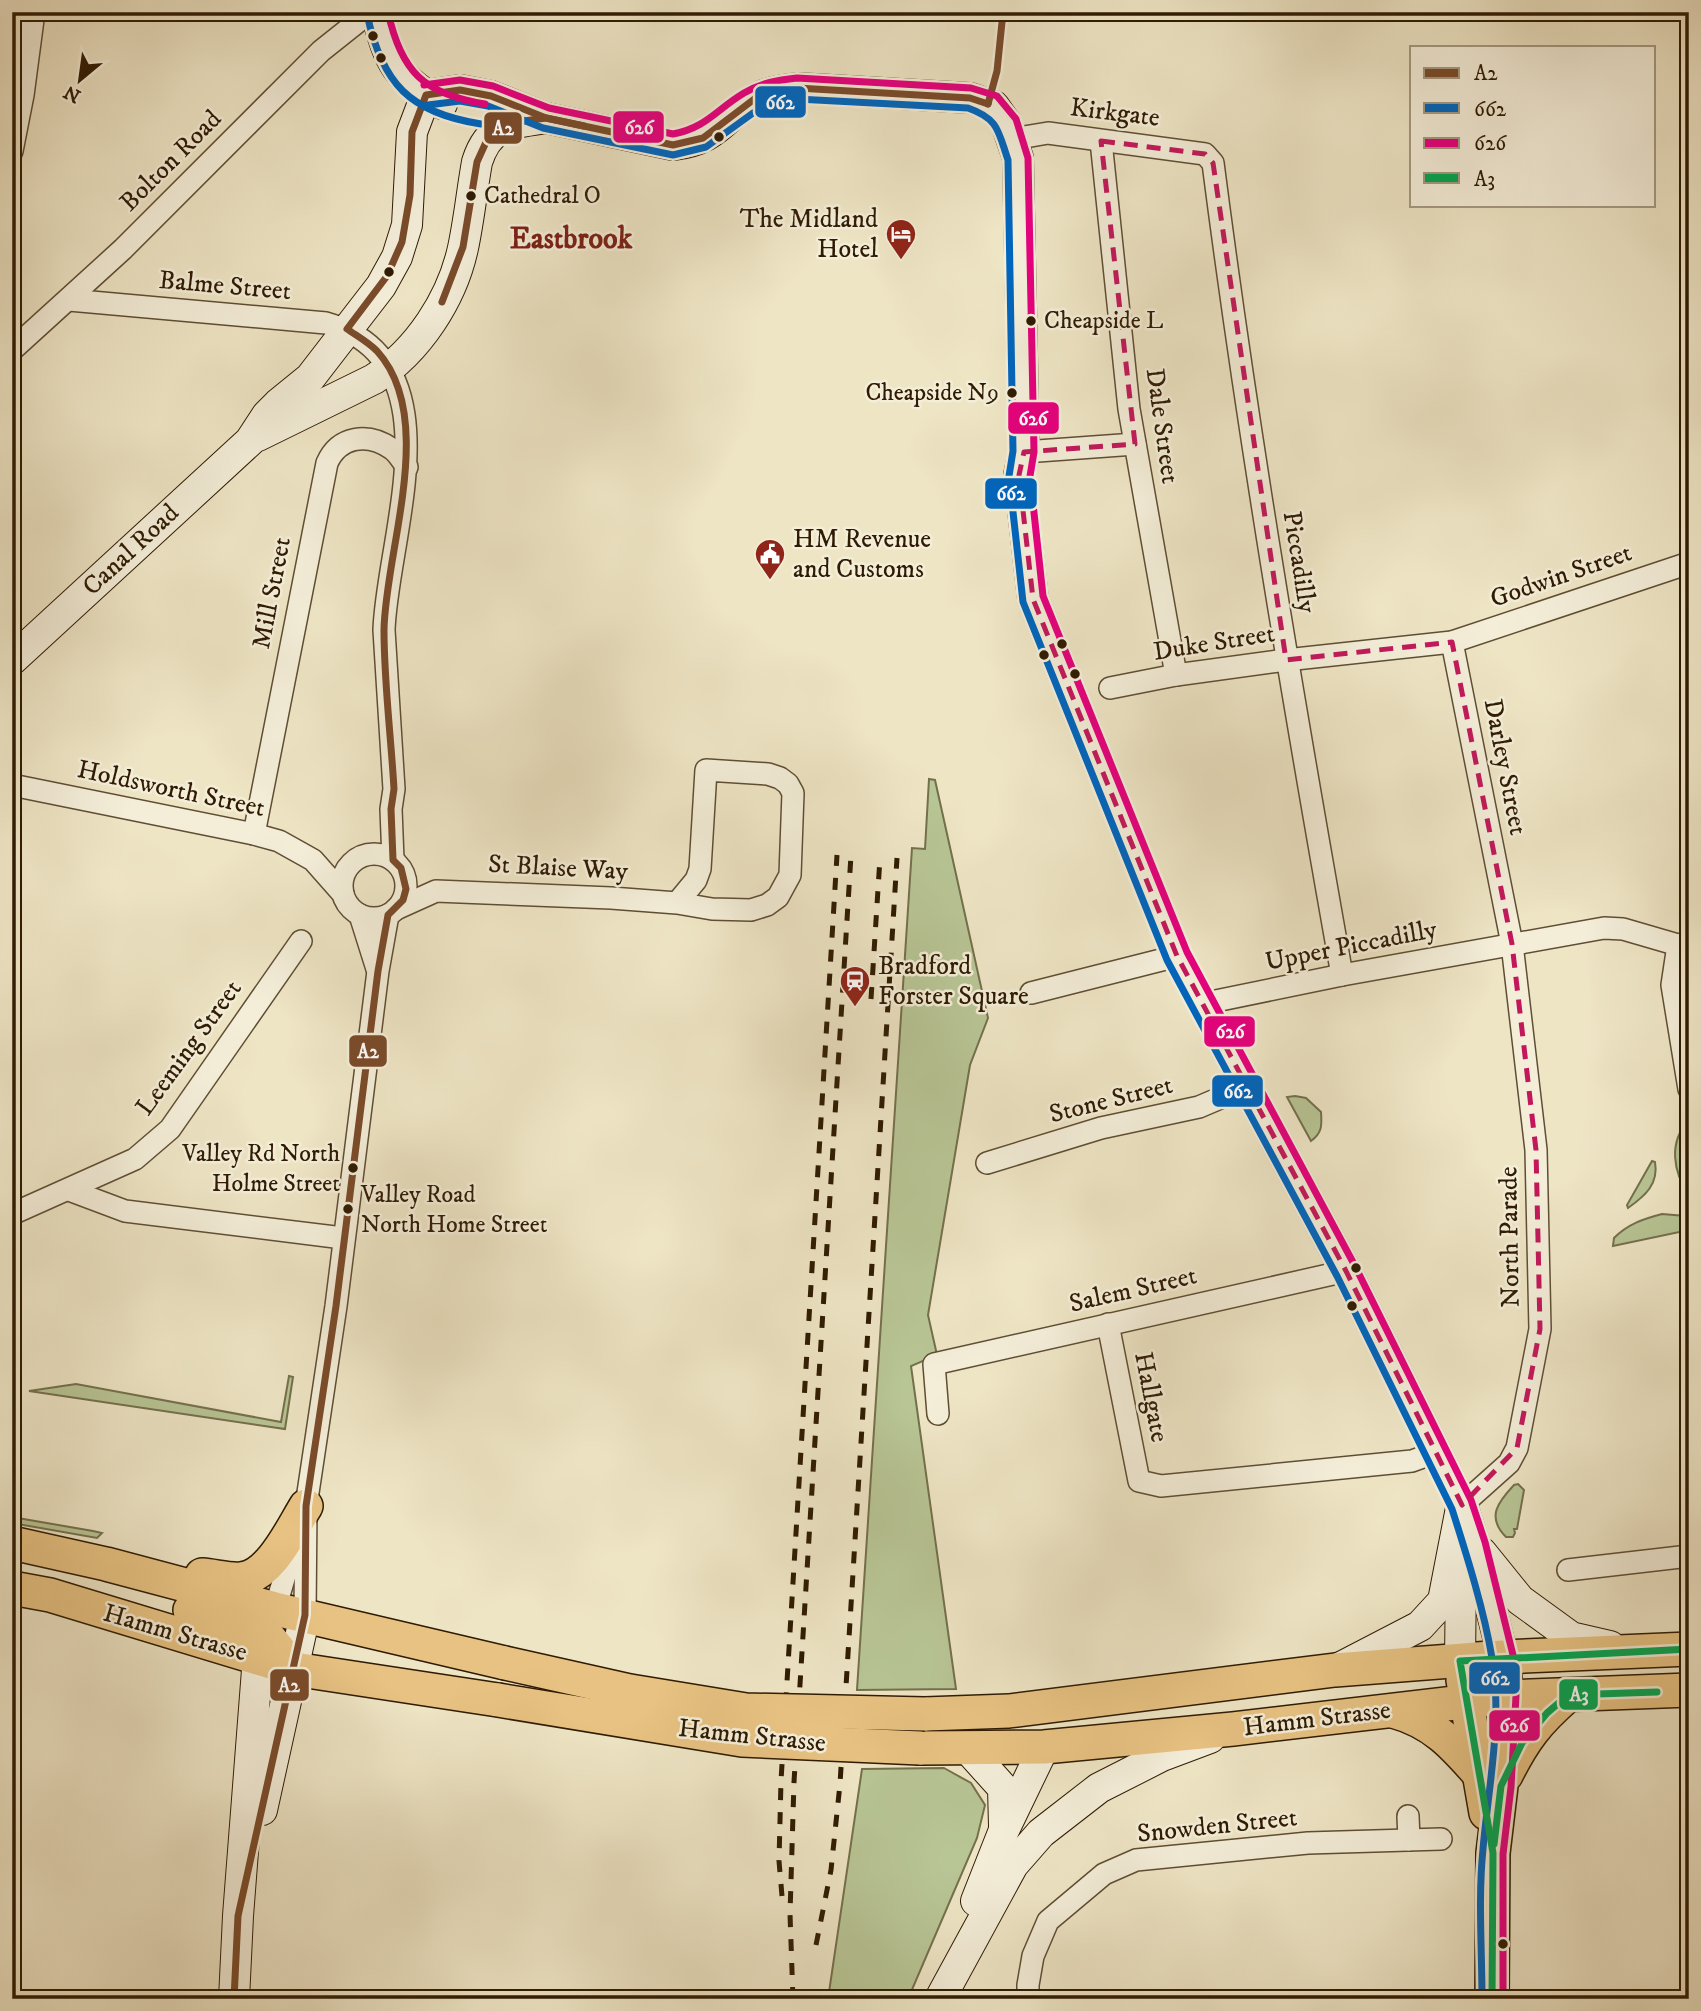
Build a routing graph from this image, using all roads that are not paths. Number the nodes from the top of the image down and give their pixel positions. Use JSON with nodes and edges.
{"nodes":[{"id":1,"x":34,"y":12,"type":"edge"},
{"id":2,"x":370,"y":12,"type":"edge"},
{"id":3,"x":377,"y":12,"type":"edge"},
{"id":4,"x":20,"y":57,"type":"edge"},
{"id":5,"x":426,"y":95,"type":"junction"},
{"id":6,"x":18,"y":102,"type":"edge"},
{"id":7,"x":546,"y":118,"type":"junction"},
{"id":8,"x":1013,"y":139,"type":"junction"},
{"id":9,"x":1101,"y":141,"type":"junction"},
{"id":10,"x":12,"y":151,"type":"edge"},
{"id":11,"x":1209,"y":156,"type":"joint"},
{"id":12,"x":69,"y":300,"type":"junction"},
{"id":13,"x":359,"y":337,"type":"junction"},
{"id":14,"x":12,"y":350,"type":"edge"},
{"id":15,"x":389,"y":369,"type":"junction"},
{"id":16,"x":250,"y":440,"type":"junction"},
{"id":17,"x":1135,"y":444,"type":"junction"},
{"id":18,"x":1024,"y":452,"type":"junction"},
{"id":19,"x":407,"y":467,"type":"junction"},
{"id":20,"x":1689,"y":563,"type":"edge"},
{"id":21,"x":1452,"y":642,"type":"junction"},
{"id":22,"x":12,"y":660,"type":"edge"},
{"id":23,"x":1286,"y":660,"type":"junction"},
{"id":24,"x":1176,"y":675,"type":"junction"},
{"id":25,"x":1110,"y":688,"type":"dead end"},
{"id":26,"x":12,"y":785,"type":"edge"},
{"id":27,"x":391,"y":809,"type":"junction"},
{"id":28,"x":254,"y":834,"type":"junction"},
{"id":29,"x":361,"y":857,"type":"junction"},
{"id":30,"x":313,"y":860,"type":"junction"},
{"id":31,"x":397,"y":864,"type":"junction"},
{"id":32,"x":436,"y":891,"type":"junction"},
{"id":33,"x":343,"y":894,"type":"junction"},
{"id":34,"x":677,"y":903,"type":"junction"},
{"id":35,"x":392,"y":912,"type":"junction"},
{"id":36,"x":360,"y":915,"type":"junction"},
{"id":37,"x":301,"y":941,"type":"dead end"},
{"id":38,"x":1512,"y":943,"type":"junction"},
{"id":39,"x":1684,"y":945,"type":"edge"},
{"id":40,"x":1177,"y":956,"type":"junction"},
{"id":41,"x":378,"y":971,"type":"junction"},
{"id":42,"x":1342,"y":975,"type":"junction"},
{"id":43,"x":1031,"y":993,"type":"dead end"},
{"id":44,"x":1201,"y":1004,"type":"junction"},
{"id":45,"x":1246,"y":1087,"type":"junction"},
{"id":46,"x":1689,"y":1089,"type":"edge"},
{"id":47,"x":987,"y":1163,"type":"dead end"},
{"id":48,"x":69,"y":1190,"type":"junction"},
{"id":49,"x":12,"y":1214,"type":"edge"},
{"id":50,"x":343,"y":1238,"type":"junction"},
{"id":51,"x":1346,"y":1271,"type":"junction"},
{"id":52,"x":1108,"y":1324,"type":"junction"},
{"id":53,"x":938,"y":1414,"type":"dead end"},
{"id":54,"x":1434,"y":1453,"type":"junction"},
{"id":55,"x":1462,"y":1505,"type":"junction"},
{"id":56,"x":306,"y":1506,"type":"junction"},
{"id":57,"x":12,"y":1543,"type":"edge"},
{"id":58,"x":1475,"y":1545,"type":"junction"},
{"id":59,"x":1689,"y":1556,"type":"edge"},
{"id":60,"x":106,"y":1564,"type":"junction"},
{"id":61,"x":1569,"y":1570,"type":"dead end"},
{"id":62,"x":12,"y":1588,"type":"edge"},
{"id":63,"x":276,"y":1629,"type":"junction"},
{"id":64,"x":1689,"y":1649,"type":"edge"},
{"id":65,"x":1633,"y":1651,"type":"junction"},
{"id":66,"x":1503,"y":1657,"type":"junction"},
{"id":67,"x":1460,"y":1661,"type":"junction"},
{"id":68,"x":294,"y":1669,"type":"junction"},
{"id":69,"x":1335,"y":1670,"type":"junction"},
{"id":70,"x":1689,"y":1690,"type":"edge"},
{"id":71,"x":1568,"y":1695,"type":"junction"},
{"id":72,"x":1506,"y":1697,"type":"junction"},
{"id":73,"x":1105,"y":1698,"type":"junction"},
{"id":74,"x":1467,"y":1702,"type":"junction"},
{"id":75,"x":1392,"y":1710,"type":"junction"},
{"id":76,"x":1234,"y":1729,"type":"junction"},
{"id":77,"x":1044,"y":1747,"type":"junction"},
{"id":78,"x":967,"y":1748,"type":"junction"},
{"id":79,"x":1490,"y":1780,"type":"junction"},
{"id":80,"x":1408,"y":1816,"type":"dead end"},
{"id":81,"x":1004,"y":1830,"type":"junction"},
{"id":82,"x":1441,"y":1839,"type":"dead end"},
{"id":83,"x":1409,"y":1840,"type":"junction"},
{"id":84,"x":238,"y":1916,"type":"junction"},
{"id":85,"x":234,"y":1999,"type":"edge"},
{"id":86,"x":939,"y":1999,"type":"edge"},
{"id":87,"x":1028,"y":1999,"type":"edge"},
{"id":88,"x":1492,"y":1999,"type":"edge"}],
"edges":[{"from":1,"to":4,"type":"street"},
{"from":2,"to":12,"type":"street","name":"Bolton Road"},
{"from":3,"to":5,"type":"street"},
{"from":4,"to":6,"type":"street"},
{"from":5,"to":7,"type":"street"},
{"from":5,"to":13,"type":"street","name":"Canal Road"},
{"from":6,"to":10,"type":"street"},
{"from":7,"to":8,"type":"street"},
{"from":7,"to":15,"type":"street","name":"Canal Road"},
{"from":8,"to":9,"type":"street","name":"Kirkgate"},
{"from":8,"to":18,"type":"street"},
{"from":9,"to":11,"type":"street","name":"Kirkgate"},
{"from":9,"to":17,"type":"street","name":"Dale Street"},
{"from":11,"to":23,"type":"street","name":"Piccadilly"},
{"from":12,"to":13,"type":"street","name":"Balme Street"},
{"from":12,"to":14,"type":"street","name":"Bolton Road"},
{"from":13,"to":15,"type":"street"},
{"from":13,"to":16,"type":"street","name":"Canal Road"},
{"from":15,"to":16,"type":"street","name":"Canal Road"},
{"from":15,"to":19,"type":"street"},
{"from":16,"to":22,"type":"street","name":"Canal Road"},
{"from":17,"to":18,"type":"street"},
{"from":17,"to":24,"type":"street","name":"Dale Street"},
{"from":18,"to":40,"type":"street"},
{"from":19,"to":27,"type":"street"},
{"from":19,"to":28,"type":"street","name":"Mill Street"},
{"from":20,"to":21,"type":"street","name":"Godwin Street"},
{"from":21,"to":23,"type":"street","name":"Duke Street"},
{"from":21,"to":38,"type":"street","name":"Darley Street"},
{"from":23,"to":24,"type":"street","name":"Duke Street"},
{"from":23,"to":42,"type":"street","name":"Piccadilly"},
{"from":24,"to":25,"type":"street","name":"Duke Street"},
{"from":26,"to":28,"type":"street","name":"Holdsworth Street"},
{"from":27,"to":29,"type":"street"},
{"from":27,"to":31,"type":"street"},
{"from":28,"to":30,"type":"street","name":"Holdsworth Street"},
{"from":29,"to":30,"type":"street"},
{"from":29,"to":31,"type":"street"},
{"from":29,"to":33,"type":"street"},
{"from":30,"to":33,"type":"street","name":"Holdsworth Street"},
{"from":31,"to":32,"type":"street"},
{"from":31,"to":35,"type":"street"},
{"from":32,"to":34,"type":"street","name":"St Blaise Way"},
{"from":32,"to":35,"type":"street","name":"St Blaise Way"},
{"from":33,"to":36,"type":"street"},
{"from":34,"to":34,"type":"street","name":"St Blaise Way"},
{"from":35,"to":36,"type":"street"},
{"from":35,"to":41,"type":"street"},
{"from":36,"to":41,"type":"street"},
{"from":37,"to":48,"type":"street","name":"Leeming Street"},
{"from":38,"to":39,"type":"street","name":"Upper Piccadilly"},
{"from":38,"to":42,"type":"street","name":"Upper Piccadilly"},
{"from":38,"to":55,"type":"street","name":"North Parade"},
{"from":39,"to":46,"type":"street"},
{"from":40,"to":43,"type":"street"},
{"from":40,"to":44,"type":"street"},
{"from":41,"to":50,"type":"street"},
{"from":42,"to":44,"type":"street","name":"Upper Piccadilly"},
{"from":44,"to":45,"type":"street"},
{"from":45,"to":47,"type":"street","name":"Stone Street"},
{"from":45,"to":51,"type":"street"},
{"from":48,"to":49,"type":"street","name":"Leeming Street"},
{"from":48,"to":50,"type":"street"},
{"from":50,"to":56,"type":"street"},
{"from":51,"to":52,"type":"street","name":"Salem Street"},
{"from":51,"to":54,"type":"street"},
{"from":52,"to":53,"type":"street","name":"Salem Street"},
{"from":52,"to":54,"type":"street","name":"Hallgate"},
{"from":54,"to":55,"type":"street"},
{"from":55,"to":58,"type":"street"},
{"from":55,"to":67,"type":"street"},
{"from":55,"to":69,"type":"street"},
{"from":56,"to":60,"type":"main road"},
{"from":56,"to":63,"type":"street"},
{"from":56,"to":63,"type":"street"},
{"from":57,"to":60,"type":"main road","name":"Hamm Strasse"},
{"from":58,"to":65,"type":"street"},
{"from":58,"to":66,"type":"street"},
{"from":59,"to":61,"type":"street"},
{"from":60,"to":63,"type":"main road","name":"Hamm Strasse"},
{"from":62,"to":63,"type":"main road","name":"Hamm Strasse"},
{"from":63,"to":68,"type":"main road","name":"Hamm Strasse"},
{"from":63,"to":68,"type":"street"},
{"from":63,"to":73,"type":"main road","name":"Hamm Strasse","bridge":true},
{"from":63,"to":84,"type":"street"},
{"from":64,"to":65,"type":"main road","name":"Hamm Strasse"},
{"from":65,"to":66,"type":"main road","name":"Hamm Strasse"},
{"from":66,"to":67,"type":"main road","name":"Hamm Strasse"},
{"from":66,"to":72,"type":"main road"},
{"from":67,"to":69,"type":"main road","name":"Hamm Strasse"},
{"from":67,"to":74,"type":"main road"},
{"from":68,"to":78,"type":"main road","name":"Hamm Strasse","bridge":true},
{"from":68,"to":84,"type":"street"},
{"from":69,"to":73,"type":"main road","name":"Hamm Strasse"},
{"from":70,"to":71,"type":"main road","name":"Hamm Strasse"},
{"from":71,"to":72,"type":"main road","name":"Hamm Strasse"},
{"from":71,"to":79,"type":"main road"},
{"from":72,"to":74,"type":"main road","name":"Hamm Strasse"},
{"from":72,"to":79,"type":"main road"},
{"from":73,"to":77,"type":"main road"},
{"from":74,"to":75,"type":"main road","name":"Hamm Strasse"},
{"from":74,"to":79,"type":"main road"},
{"from":75,"to":76,"type":"main road","name":"Hamm Strasse"},
{"from":75,"to":79,"type":"main road"},
{"from":76,"to":77,"type":"main road","name":"Hamm Strasse"},
{"from":76,"to":86,"type":"street"},
{"from":77,"to":78,"type":"main road","name":"Hamm Strasse"},
{"from":77,"to":81,"type":"street"},
{"from":78,"to":81,"type":"street"},
{"from":79,"to":88,"type":"main road"},
{"from":80,"to":83,"type":"street"},
{"from":81,"to":86,"type":"street"},
{"from":82,"to":83,"type":"street","name":"Snowden Street"},
{"from":83,"to":87,"type":"street","name":"Snowden Street"},
{"from":84,"to":85,"type":"street"}]}
